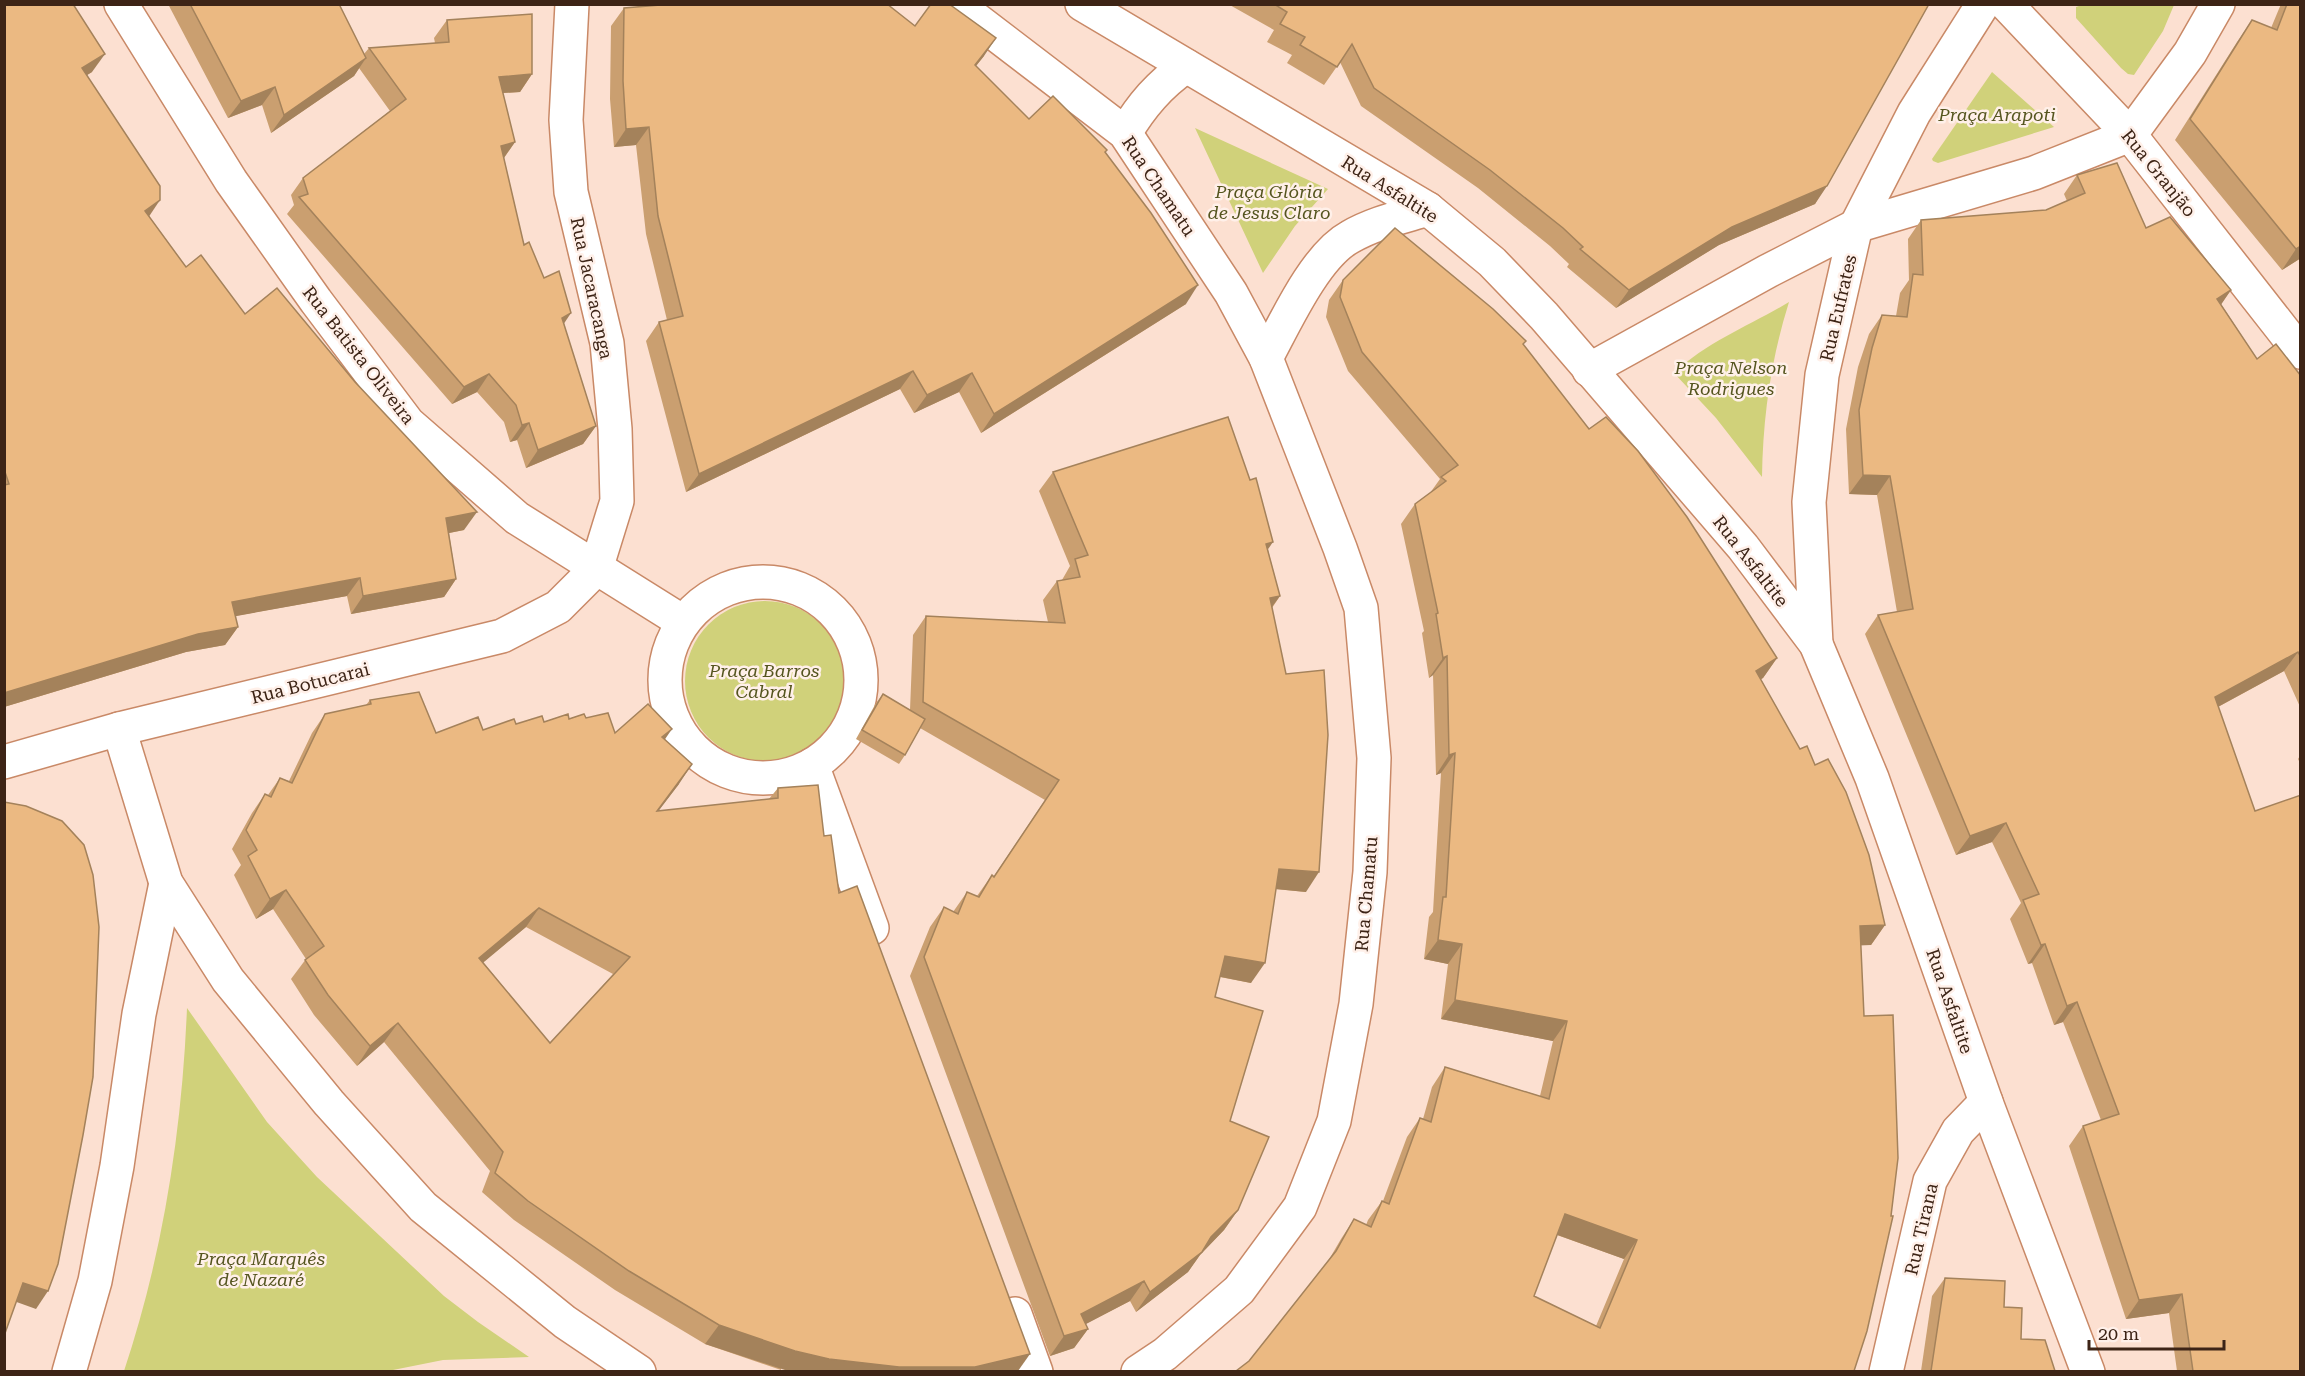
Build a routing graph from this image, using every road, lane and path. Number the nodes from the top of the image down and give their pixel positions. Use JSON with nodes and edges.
{"nodes":[{"id":1,"x":121,"y":4,"type":"edge"},
{"id":2,"x":572,"y":4,"type":"edge"},
{"id":3,"x":956,"y":4,"type":"edge"},
{"id":4,"x":1082,"y":4,"type":"edge"},
{"id":5,"x":1983,"y":4,"type":"edge"},
{"id":6,"x":2006,"y":4,"type":"edge"},
{"id":7,"x":2218,"y":4,"type":"edge"},
{"id":8,"x":1186,"y":66,"type":"junction"},
{"id":9,"x":1125,"y":134,"type":"junction"},
{"id":10,"x":2130,"y":135,"type":"junction"},
{"id":11,"x":1428,"y":209,"type":"junction"},
{"id":12,"x":1856,"y":226,"type":"junction"},
{"id":13,"x":2301,"y":352,"type":"edge"},
{"id":14,"x":1266,"y":358,"type":"junction"},
{"id":15,"x":1589,"y":369,"type":"junction"},
{"id":16,"x":596,"y":569,"type":"junction"},
{"id":17,"x":683,"y":621,"type":"junction"},
{"id":18,"x":1816,"y":644,"type":"junction"},
{"id":19,"x":119,"y":729,"type":"junction"},
{"id":20,"x":4,"y":762,"type":"edge"},
{"id":21,"x":812,"y":765,"type":"junction"},
{"id":22,"x":166,"y":883,"type":"junction"},
{"id":23,"x":883,"y":956,"type":"edge"},
{"id":24,"x":1986,"y":1102,"type":"junction"},
{"id":25,"x":1003,"y":1282,"type":"edge"},
{"id":26,"x":69,"y":1371,"type":"edge"},
{"id":27,"x":639,"y":1371,"type":"edge"},
{"id":28,"x":1036,"y":1371,"type":"edge"},
{"id":29,"x":1138,"y":1371,"type":"edge"},
{"id":30,"x":1886,"y":1371,"type":"edge"},
{"id":31,"x":2088,"y":1371,"type":"edge"}],
"edges":[{"from":1,"to":16,"type":"street","name":"Rua Batista Oliveira"},
{"from":2,"to":16,"type":"street","name":"Rua Jacaracanga"},
{"from":3,"to":9,"type":"street","name":"Rua Chamatu"},
{"from":4,"to":8,"type":"street","name":"Rua Asfaltite"},
{"from":5,"to":12,"type":"street","name":"Rua Eufrates"},
{"from":6,"to":10,"type":"street","name":"Rua Granjão"},
{"from":7,"to":10,"type":"street"},
{"from":8,"to":9,"type":"street"},
{"from":8,"to":11,"type":"street","name":"Rua Asfaltite"},
{"from":9,"to":14,"type":"street","name":"Rua Chamatu"},
{"from":10,"to":12,"type":"street"},
{"from":10,"to":13,"type":"street","name":"Rua Granjão"},
{"from":11,"to":14,"type":"street"},
{"from":11,"to":15,"type":"street","name":"Rua Asfaltite"},
{"from":12,"to":15,"type":"street"},
{"from":12,"to":18,"type":"street","name":"Rua Eufrates"},
{"from":14,"to":29,"type":"street","name":"Rua Chamatu"},
{"from":15,"to":18,"type":"street","name":"Rua Asfaltite"},
{"from":16,"to":17,"type":"street","name":"Rua Batista Oliveira"},
{"from":16,"to":19,"type":"street","name":"Rua Botucarai"},
{"from":17,"to":21,"type":"street"},
{"from":17,"to":21,"type":"street"},
{"from":18,"to":24,"type":"street","name":"Rua Asfaltite"},
{"from":19,"to":20,"type":"street","name":"Rua Botucarai"},
{"from":19,"to":22,"type":"street"},
{"from":21,"to":23,"type":"street"},
{"from":22,"to":26,"type":"street"},
{"from":22,"to":27,"type":"street"},
{"from":24,"to":30,"type":"street","name":"Rua Tirana"},
{"from":24,"to":31,"type":"street","name":"Rua Asfaltite"},
{"from":25,"to":28,"type":"street"}]}
